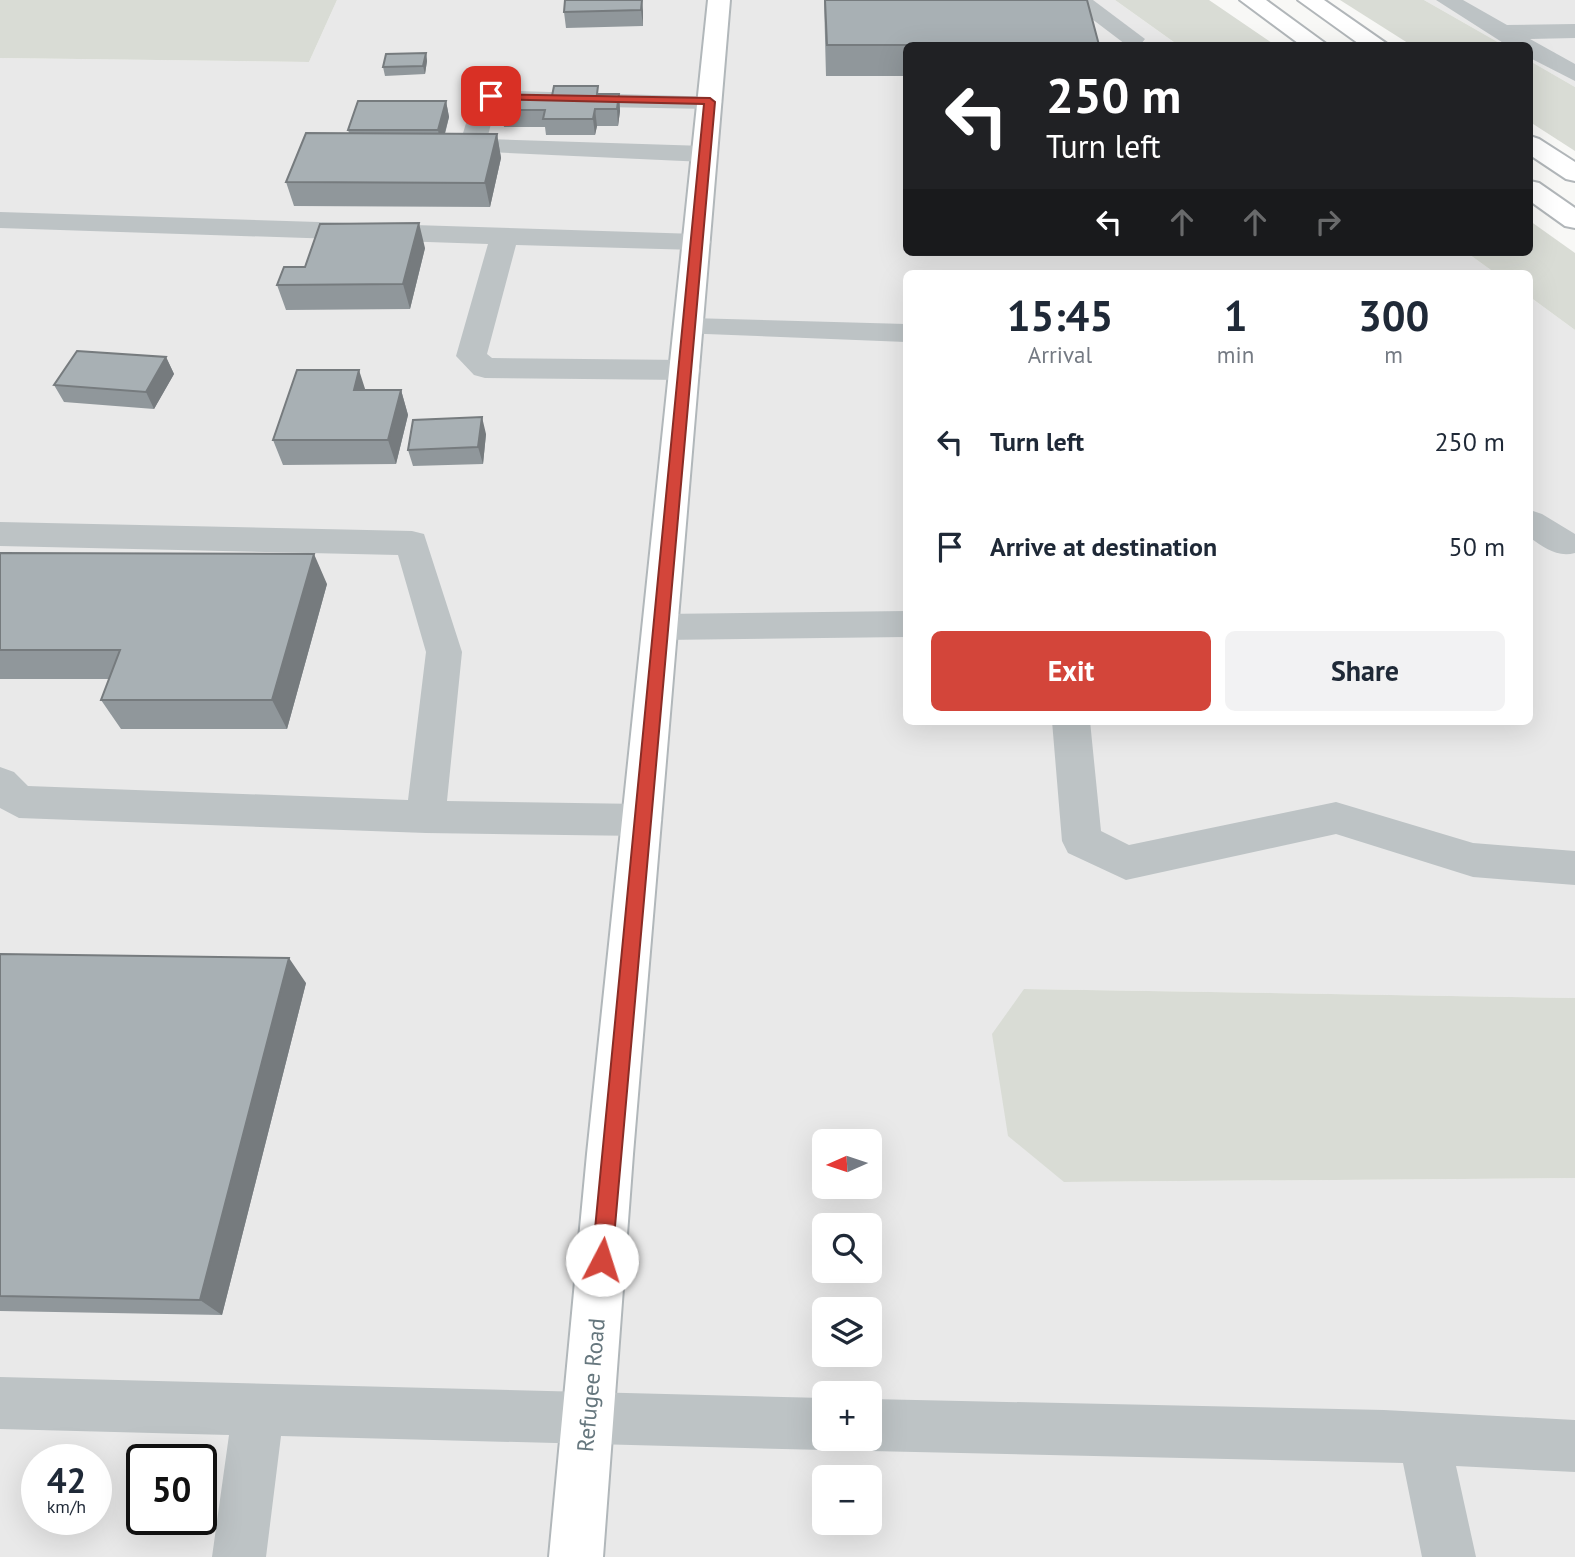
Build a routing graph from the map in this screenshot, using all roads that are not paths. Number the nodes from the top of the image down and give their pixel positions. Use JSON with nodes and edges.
{"nodes":[{"id":1,"x":719,"y":0,"type":"edge"},
{"id":2,"x":1078,"y":0,"type":"edge"},
{"id":3,"x":1251,"y":0,"type":"edge"},
{"id":4,"x":1309,"y":0,"type":"edge"},
{"id":5,"x":1447,"y":0,"type":"edge"},
{"id":6,"x":1575,"y":31,"type":"edge"},
{"id":7,"x":1502,"y":32,"type":"junction"},
{"id":8,"x":1133,"y":39,"type":"dead end"},
{"id":9,"x":1312,"y":42,"type":"edge"},
{"id":10,"x":1373,"y":42,"type":"edge"},
{"id":11,"x":1519,"y":42,"type":"edge"},
{"id":12,"x":1533,"y":50,"type":"edge"},
{"id":13,"x":1575,"y":74,"type":"edge"},
{"id":14,"x":710,"y":102,"type":"junction"},
{"id":15,"x":1533,"y":146,"type":"edge"},
{"id":16,"x":705,"y":154,"type":"junction"},
{"id":17,"x":1575,"y":173,"type":"edge"},
{"id":18,"x":1533,"y":191,"type":"edge"},
{"id":19,"x":0,"y":220,"type":"edge"},
{"id":20,"x":1575,"y":220,"type":"edge"},
{"id":21,"x":504,"y":237,"type":"junction"},
{"id":22,"x":697,"y":242,"type":"junction"},
{"id":23,"x":690,"y":327,"type":"junction"},
{"id":24,"x":903,"y":333,"type":"edge"},
{"id":25,"x":685,"y":370,"type":"junction"},
{"id":26,"x":1533,"y":524,"type":"edge"},
{"id":27,"x":0,"y":534,"type":"edge"},
{"id":28,"x":1565,"y":544,"type":"dead end"},
{"id":29,"x":903,"y":624,"type":"edge"},
{"id":30,"x":662,"y":627,"type":"junction"},
{"id":31,"x":1071,"y":725,"type":"edge"},
{"id":32,"x":0,"y":783,"type":"edge"},
{"id":33,"x":426,"y":817,"type":"junction"},
{"id":34,"x":642,"y":820,"type":"junction"},
{"id":35,"x":1575,"y":868,"type":"edge"},
{"id":36,"x":0,"y":1403,"type":"edge"},
{"id":37,"x":257,"y":1410,"type":"junction"},
{"id":38,"x":588,"y":1419,"type":"junction"},
{"id":39,"x":812,"y":1424,"type":"edge"},
{"id":40,"x":882,"y":1425,"type":"edge"},
{"id":41,"x":1424,"y":1438,"type":"junction"},
{"id":42,"x":1575,"y":1446,"type":"edge"},
{"id":43,"x":239,"y":1557,"type":"edge"},
{"id":44,"x":576,"y":1557,"type":"edge"},
{"id":45,"x":1450,"y":1557,"type":"edge"}],
"edges":[{"from":1,"to":14,"type":"main road","name":"Refugee Road"},
{"from":2,"to":8,"type":"street"},
{"from":3,"to":9,"type":"main road"},
{"from":4,"to":10,"type":"main road"},
{"from":5,"to":7,"type":"street"},
{"from":6,"to":7,"type":"street"},
{"from":7,"to":11,"type":"street"},
{"from":12,"to":13,"type":"street"},
{"from":14,"to":16,"type":"main road","name":"Refugee Road"},
{"from":14,"to":16,"type":"street"},
{"from":15,"to":17,"type":"main road"},
{"from":16,"to":22,"type":"main road","name":"Refugee Road"},
{"from":18,"to":20,"type":"main road"},
{"from":19,"to":21,"type":"street"},
{"from":21,"to":22,"type":"street"},
{"from":21,"to":25,"type":"street"},
{"from":22,"to":23,"type":"main road","name":"Refugee Road"},
{"from":23,"to":24,"type":"street"},
{"from":23,"to":25,"type":"main road","name":"Refugee Road"},
{"from":25,"to":30,"type":"main road","name":"Refugee Road"},
{"from":26,"to":28,"type":"street"},
{"from":27,"to":33,"type":"street"},
{"from":29,"to":30,"type":"street"},
{"from":30,"to":34,"type":"main road","name":"Refugee Road"},
{"from":31,"to":35,"type":"street"},
{"from":32,"to":33,"type":"street"},
{"from":33,"to":34,"type":"street"},
{"from":34,"to":38,"type":"main road","name":"Refugee Road"},
{"from":36,"to":37,"type":"street"},
{"from":37,"to":38,"type":"street"},
{"from":37,"to":43,"type":"street"},
{"from":38,"to":39,"type":"street"},
{"from":38,"to":44,"type":"main road","name":"Refugee Road"},
{"from":40,"to":41,"type":"street"},
{"from":41,"to":42,"type":"street"},
{"from":41,"to":45,"type":"street"}]}
